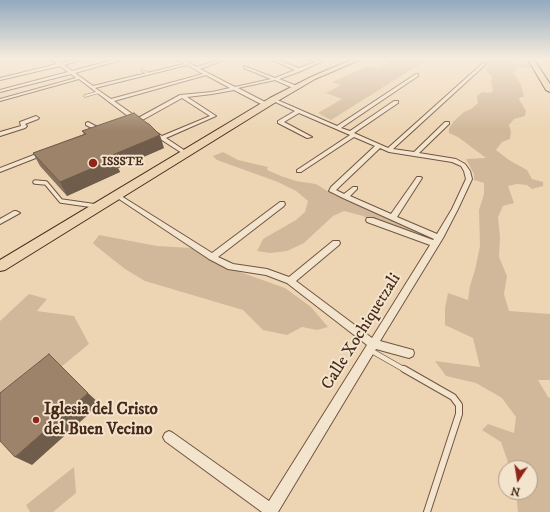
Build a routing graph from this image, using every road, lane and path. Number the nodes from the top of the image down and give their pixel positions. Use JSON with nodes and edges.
{"nodes":[{"id":1,"x":34,"y":82,"type":"edge"},
{"id":2,"x":65,"y":82,"type":"edge"},
{"id":3,"x":84,"y":82,"type":"edge"},
{"id":4,"x":116,"y":82,"type":"edge"},
{"id":5,"x":177,"y":82,"type":"edge"},
{"id":6,"x":221,"y":82,"type":"edge"},
{"id":7,"x":261,"y":82,"type":"edge"},
{"id":8,"x":282,"y":82,"type":"edge"},
{"id":9,"x":307,"y":82,"type":"edge"},
{"id":10,"x":407,"y":82,"type":"edge"},
{"id":11,"x":464,"y":82,"type":"edge"},
{"id":12,"x":295,"y":87,"type":"junction"},
{"id":13,"x":92,"y":88,"type":"junction"},
{"id":14,"x":233,"y":88,"type":"junction"},
{"id":15,"x":0,"y":91,"type":"edge"},
{"id":16,"x":98,"y":92,"type":"junction"},
{"id":17,"x":85,"y":96,"type":"dead end"},
{"id":18,"x":182,"y":96,"type":"junction"},
{"id":19,"x":0,"y":100,"type":"edge"},
{"id":20,"x":111,"y":100,"type":"junction"},
{"id":21,"x":269,"y":102,"type":"junction"},
{"id":22,"x":396,"y":102,"type":"dead end"},
{"id":23,"x":299,"y":111,"type":"junction"},
{"id":24,"x":36,"y":118,"type":"dead end"},
{"id":25,"x":136,"y":120,"type":"junction"},
{"id":26,"x":128,"y":121,"type":"edge"},
{"id":27,"x":447,"y":123,"type":"dead end"},
{"id":28,"x":88,"y":124,"type":"dead end"},
{"id":29,"x":142,"y":125,"type":"edge"},
{"id":30,"x":337,"y":128,"type":"junction"},
{"id":31,"x":108,"y":129,"type":"edge"},
{"id":32,"x":148,"y":129,"type":"edge"},
{"id":33,"x":101,"y":131,"type":"junction"},
{"id":34,"x":0,"y":134,"type":"edge"},
{"id":35,"x":94,"y":134,"type":"edge"},
{"id":36,"x":352,"y":134,"type":"junction"},
{"id":37,"x":161,"y":138,"type":"junction"},
{"id":38,"x":308,"y":138,"type":"dead end"},
{"id":39,"x":379,"y":146,"type":"junction"},
{"id":40,"x":389,"y":150,"type":"junction"},
{"id":41,"x":50,"y":151,"type":"edge"},
{"id":42,"x":185,"y":153,"type":"junction"},
{"id":43,"x":415,"y":154,"type":"junction"},
{"id":44,"x":0,"y":170,"type":"edge"},
{"id":45,"x":299,"y":171,"type":"dead end"},
{"id":46,"x":419,"y":178,"type":"dead end"},
{"id":47,"x":35,"y":182,"type":"dead end"},
{"id":48,"x":355,"y":188,"type":"dead end"},
{"id":49,"x":116,"y":195,"type":"junction"},
{"id":50,"x":345,"y":197,"type":"junction"},
{"id":51,"x":282,"y":204,"type":"dead end"},
{"id":52,"x":98,"y":206,"type":"junction"},
{"id":53,"x":16,"y":213,"type":"dead end"},
{"id":54,"x":392,"y":217,"type":"junction"},
{"id":55,"x":370,"y":220,"type":"dead end"},
{"id":56,"x":0,"y":222,"type":"edge"},
{"id":57,"x":437,"y":241,"type":"junction"},
{"id":58,"x":336,"y":243,"type":"dead end"},
{"id":59,"x":212,"y":257,"type":"junction"},
{"id":60,"x":0,"y":266,"type":"edge"},
{"id":61,"x":290,"y":281,"type":"junction"},
{"id":62,"x":372,"y":347,"type":"junction"},
{"id":63,"x":408,"y":353,"type":"dead end"},
{"id":64,"x":169,"y":437,"type":"dead end"},
{"id":65,"x":270,"y":511,"type":"edge"},
{"id":66,"x":428,"y":512,"type":"edge"}],
"edges":[{"from":1,"to":15,"type":"street"},
{"from":2,"to":19,"type":"street"},
{"from":3,"to":13,"type":"street"},
{"from":4,"to":13,"type":"street"},
{"from":5,"to":20,"type":"street"},
{"from":6,"to":14,"type":"street"},
{"from":7,"to":14,"type":"street"},
{"from":8,"to":12,"type":"street"},
{"from":9,"to":12,"type":"main road"},
{"from":10,"to":30,"type":"street"},
{"from":11,"to":40,"type":"street"},
{"from":12,"to":21,"type":"main road"},
{"from":13,"to":16,"type":"street"},
{"from":14,"to":18,"type":"street"},
{"from":14,"to":21,"type":"street"},
{"from":16,"to":17,"type":"lane"},
{"from":16,"to":20,"type":"street"},
{"from":18,"to":25,"type":"street"},
{"from":18,"to":37,"type":"street"},
{"from":20,"to":25,"type":"street"},
{"from":21,"to":23,"type":"street"},
{"from":21,"to":42,"type":"main road"},
{"from":22,"to":36,"type":"street"},
{"from":23,"to":30,"type":"street"},
{"from":23,"to":38,"type":"street"},
{"from":24,"to":34,"type":"street"},
{"from":25,"to":26,"type":"street"},
{"from":25,"to":29,"type":"street"},
{"from":27,"to":43,"type":"street"},
{"from":28,"to":33,"type":"street"},
{"from":30,"to":36,"type":"street"},
{"from":31,"to":33,"type":"street"},
{"from":32,"to":37,"type":"street"},
{"from":33,"to":35,"type":"street"},
{"from":36,"to":39,"type":"street"},
{"from":36,"to":45,"type":"street"},
{"from":37,"to":42,"type":"street"},
{"from":39,"to":40,"type":"street"},
{"from":39,"to":50,"type":"street"},
{"from":40,"to":43,"type":"street"},
{"from":41,"to":44,"type":"street"},
{"from":42,"to":49,"type":"main road"},
{"from":43,"to":57,"type":"street","name":"Calle Xochiquetzali"},
{"from":46,"to":54,"type":"street"},
{"from":47,"to":52,"type":"lane"},
{"from":48,"to":50,"type":"street"},
{"from":49,"to":52,"type":"main road"},
{"from":49,"to":59,"type":"street"},
{"from":50,"to":54,"type":"street"},
{"from":51,"to":59,"type":"street"},
{"from":52,"to":60,"type":"main road"},
{"from":53,"to":56,"type":"street"},
{"from":54,"to":57,"type":"street"},
{"from":55,"to":57,"type":"street"},
{"from":57,"to":62,"type":"street","name":"Calle Xochiquetzali"},
{"from":58,"to":61,"type":"street"},
{"from":59,"to":61,"type":"street"},
{"from":61,"to":62,"type":"street"},
{"from":62,"to":63,"type":"street"},
{"from":62,"to":65,"type":"street","name":"Calle Xochiquetzali"},
{"from":62,"to":66,"type":"lane"},
{"from":64,"to":65,"type":"street"}]}
